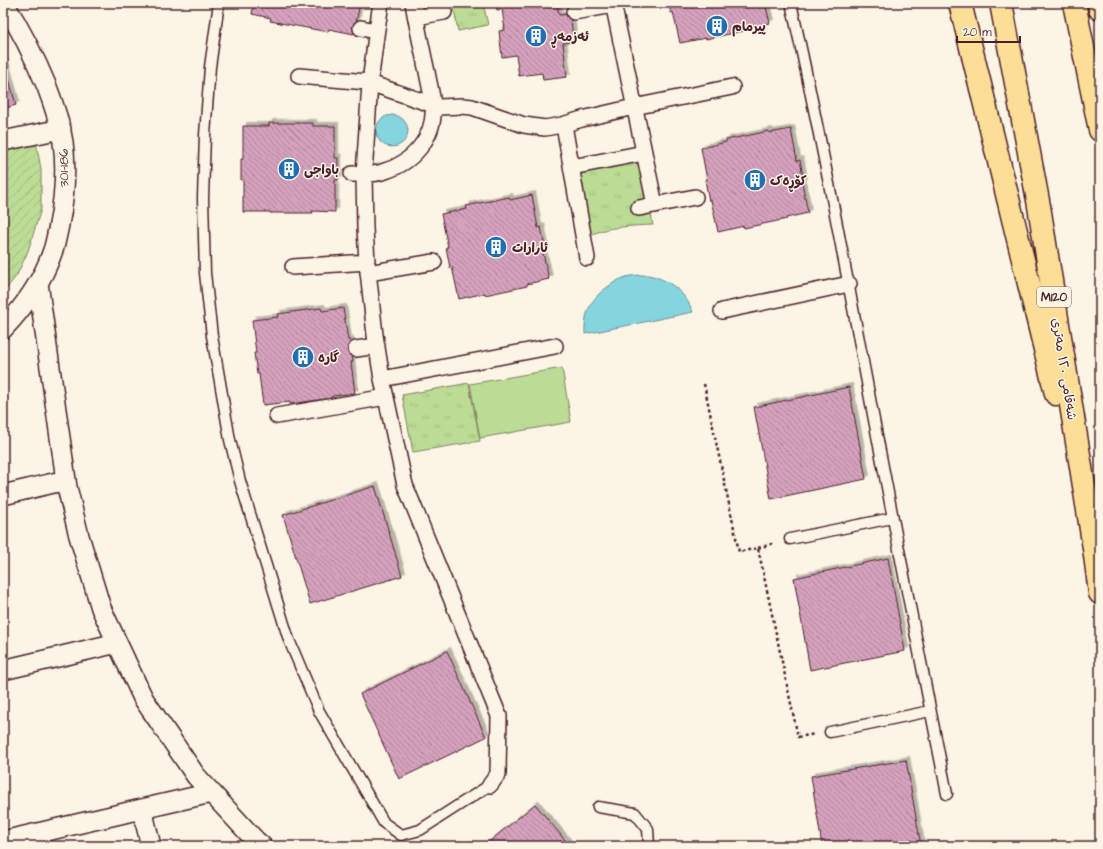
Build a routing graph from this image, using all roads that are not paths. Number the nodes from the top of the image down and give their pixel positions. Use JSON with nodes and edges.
{"nodes":[{"id":1,"x":4,"y":3,"type":"edge"},
{"id":2,"x":219,"y":3,"type":"edge"},
{"id":3,"x":381,"y":3,"type":"edge"},
{"id":4,"x":791,"y":3,"type":"edge"},
{"id":5,"x":960,"y":3,"type":"edge"},
{"id":6,"x":1001,"y":3,"type":"edge"},
{"id":7,"x":1074,"y":3,"type":"edge"},
{"id":8,"x":1099,"y":3,"type":"edge"},
{"id":9,"x":613,"y":4,"type":"edge"},
{"id":10,"x":1100,"y":9,"type":"edge"},
{"id":11,"x":414,"y":10,"type":"edge"},
{"id":12,"x":444,"y":12,"type":"dead end"},
{"id":13,"x":574,"y":12,"type":"dead end"},
{"id":14,"x":361,"y":28,"type":"dead end"},
{"id":15,"x":376,"y":31,"type":"junction"},
{"id":16,"x":299,"y":76,"type":"dead end"},
{"id":17,"x":370,"y":83,"type":"junction"},
{"id":18,"x":732,"y":88,"type":"dead end"},
{"id":19,"x":433,"y":105,"type":"junction"},
{"id":20,"x":634,"y":107,"type":"junction"},
{"id":21,"x":564,"y":125,"type":"junction"},
{"id":22,"x":60,"y":129,"type":"junction"},
{"id":23,"x":1100,"y":130,"type":"edge"},
{"id":24,"x":3,"y":142,"type":"edge"},
{"id":25,"x":644,"y":153,"type":"junction"},
{"id":26,"x":572,"y":167,"type":"junction"},
{"id":27,"x":358,"y":174,"type":"junction"},
{"id":28,"x":695,"y":197,"type":"dead end"},
{"id":29,"x":655,"y":205,"type":"junction"},
{"id":30,"x":639,"y":208,"type":"dead end"},
{"id":31,"x":587,"y":258,"type":"dead end"},
{"id":32,"x":434,"y":262,"type":"dead end"},
{"id":33,"x":293,"y":267,"type":"dead end"},
{"id":34,"x":368,"y":267,"type":"junction"},
{"id":35,"x":38,"y":283,"type":"junction"},
{"id":36,"x":848,"y":284,"type":"junction"},
{"id":37,"x":722,"y":311,"type":"dead end"},
{"id":38,"x":3,"y":329,"type":"edge"},
{"id":39,"x":377,"y":346,"type":"junction"},
{"id":40,"x":556,"y":346,"type":"dead end"},
{"id":41,"x":356,"y":349,"type":"dead end"},
{"id":42,"x":382,"y":379,"type":"junction"},
{"id":43,"x":386,"y":397,"type":"junction"},
{"id":44,"x":277,"y":416,"type":"dead end"},
{"id":45,"x":66,"y":480,"type":"junction"},
{"id":46,"x":3,"y":495,"type":"edge"},
{"id":47,"x":892,"y":518,"type":"junction"},
{"id":48,"x":790,"y":539,"type":"dead end"},
{"id":49,"x":1094,"y":548,"type":"junction"},
{"id":50,"x":1100,"y":593,"type":"edge"},
{"id":51,"x":117,"y":643,"type":"junction"},
{"id":52,"x":3,"y":670,"type":"edge"},
{"id":53,"x":930,"y":711,"type":"junction"},
{"id":54,"x":830,"y":732,"type":"road end"},
{"id":55,"x":490,"y":785,"type":"joint"},
{"id":56,"x":211,"y":792,"type":"junction"},
{"id":57,"x":947,"y":794,"type":"dead end"},
{"id":58,"x":598,"y":807,"type":"dead end"},
{"id":59,"x":142,"y":809,"type":"junction"},
{"id":60,"x":3,"y":841,"type":"edge"},
{"id":61,"x":151,"y":846,"type":"edge"},
{"id":62,"x":262,"y":846,"type":"edge"},
{"id":63,"x":649,"y":846,"type":"edge"}],
"edges":[{"from":1,"to":22,"type":"street","name":"301-186"},
{"from":2,"to":55,"type":"lane"},
{"from":3,"to":15,"type":"street"},
{"from":4,"to":36,"type":"lane"},
{"from":5,"to":49,"type":"highway"},
{"from":6,"to":49,"type":"highway","name":"شەقامی ١٢٠ مەتری","number":"M120"},
{"from":7,"to":23,"type":"highway"},
{"from":8,"to":10,"type":"highway"},
{"from":9,"to":13,"type":"street"},
{"from":9,"to":20,"type":"street"},
{"from":11,"to":12,"type":"street"},
{"from":11,"to":19,"type":"street"},
{"from":14,"to":15,"type":"street"},
{"from":15,"to":17,"type":"street"},
{"from":16,"to":17,"type":"street"},
{"from":17,"to":19,"type":"street"},
{"from":17,"to":27,"type":"street"},
{"from":18,"to":20,"type":"street"},
{"from":19,"to":21,"type":"street"},
{"from":19,"to":27,"type":"street"},
{"from":20,"to":21,"type":"street"},
{"from":20,"to":25,"type":"street"},
{"from":21,"to":26,"type":"street"},
{"from":22,"to":24,"type":"street"},
{"from":22,"to":35,"type":"street","name":"301-186"},
{"from":25,"to":26,"type":"street"},
{"from":25,"to":29,"type":"street"},
{"from":26,"to":31,"type":"street"},
{"from":27,"to":34,"type":"street"},
{"from":28,"to":29,"type":"street"},
{"from":29,"to":30,"type":"street"},
{"from":32,"to":34,"type":"street"},
{"from":33,"to":34,"type":"street"},
{"from":34,"to":39,"type":"street"},
{"from":35,"to":38,"type":"street","name":"301-186"},
{"from":35,"to":45,"type":"street"},
{"from":36,"to":37,"type":"street"},
{"from":36,"to":47,"type":"lane"},
{"from":39,"to":41,"type":"street"},
{"from":39,"to":42,"type":"street"},
{"from":40,"to":42,"type":"street"},
{"from":42,"to":43,"type":"street"},
{"from":43,"to":44,"type":"street"},
{"from":43,"to":55,"type":"street"},
{"from":45,"to":46,"type":"street"},
{"from":45,"to":51,"type":"street"},
{"from":47,"to":48,"type":"lane"},
{"from":47,"to":53,"type":"lane"},
{"from":49,"to":50,"type":"highway","name":"شەقامی ١٢٠ مەتری","number":"M120"},
{"from":51,"to":52,"type":"street"},
{"from":51,"to":56,"type":"street"},
{"from":53,"to":54,"type":"lane"},
{"from":53,"to":57,"type":"lane"},
{"from":56,"to":59,"type":"street"},
{"from":56,"to":62,"type":"street"},
{"from":58,"to":63,"type":"lane"},
{"from":59,"to":60,"type":"street"},
{"from":59,"to":61,"type":"street"}]}
